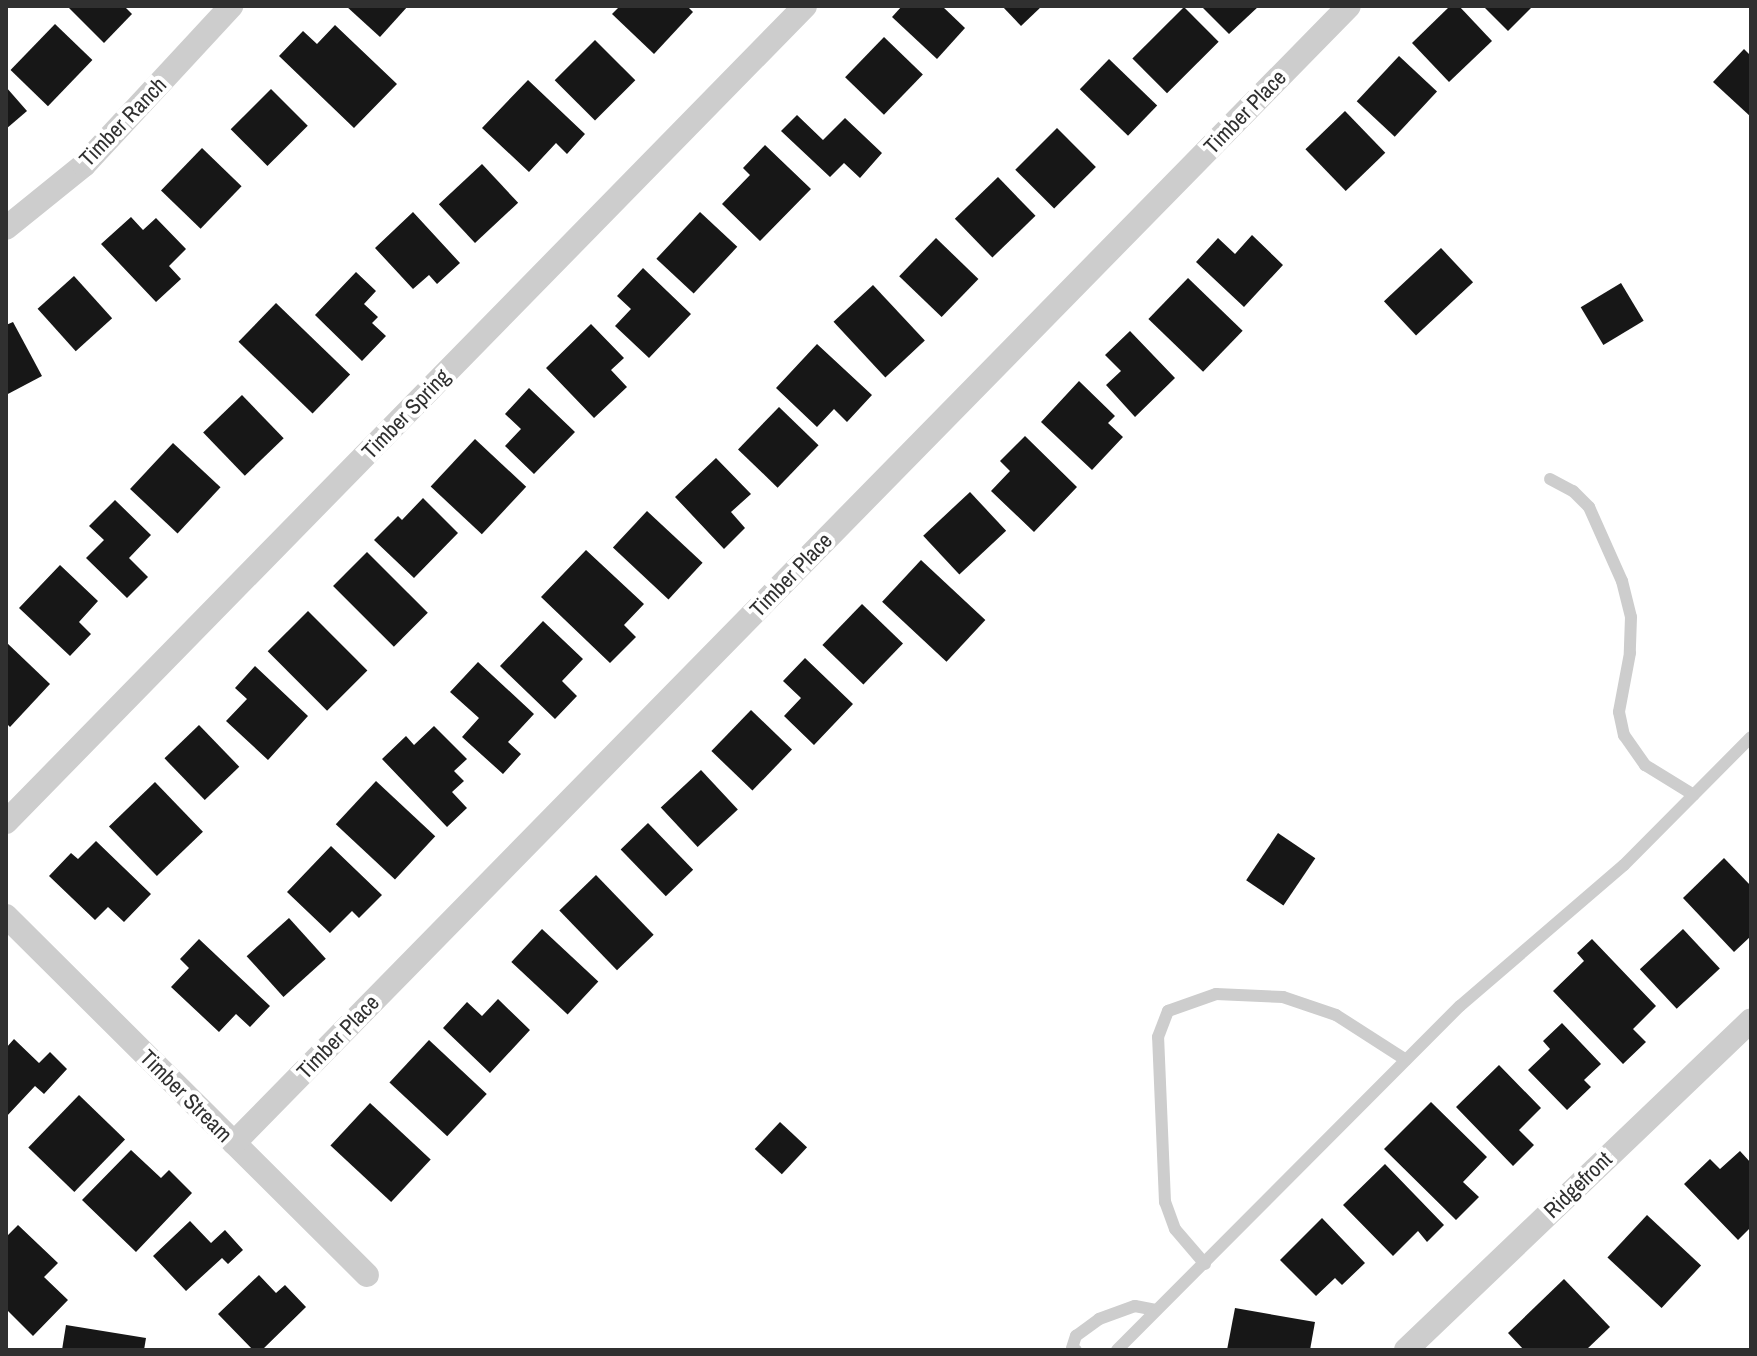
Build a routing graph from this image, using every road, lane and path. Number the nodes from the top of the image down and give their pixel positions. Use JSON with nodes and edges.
{"nodes":[{"id":1,"x":231,"y":6,"type":"edge"},
{"id":2,"x":805,"y":6,"type":"edge"},
{"id":3,"x":1349,"y":6,"type":"edge"},
{"id":4,"x":6,"y":228,"type":"edge"},
{"id":5,"x":1550,"y":479,"type":"dead end"},
{"id":6,"x":1751,"y":737,"type":"edge"},
{"id":7,"x":1694,"y":795,"type":"junction"},
{"id":8,"x":6,"y":822,"type":"edge"},
{"id":9,"x":6,"y":916,"type":"edge"},
{"id":10,"x":1751,"y":1020,"type":"edge"},
{"id":11,"x":1406,"y":1060,"type":"junction"},
{"id":12,"x":234,"y":1143,"type":"junction"},
{"id":13,"x":1205,"y":1264,"type":"junction"},
{"id":14,"x":367,"y":1275,"type":"dead end"},
{"id":15,"x":1156,"y":1310,"type":"junction"},
{"id":16,"x":1076,"y":1350,"type":"edge"},
{"id":17,"x":1117,"y":1350,"type":"edge"},
{"id":18,"x":1406,"y":1350,"type":"edge"}],
"edges":[{"from":1,"to":4,"type":"street","name":"Timber Ranch"},
{"from":2,"to":8,"type":"street","name":"Timber Spring"},
{"from":3,"to":12,"type":"street","name":"Timber Place"},
{"from":5,"to":7,"type":"lane"},
{"from":6,"to":7,"type":"lane"},
{"from":7,"to":11,"type":"lane"},
{"from":9,"to":12,"type":"street","name":"Timber Stream"},
{"from":10,"to":18,"type":"street","name":"Ridgefront"},
{"from":11,"to":13,"type":"lane"},
{"from":11,"to":13,"type":"lane"},
{"from":12,"to":14,"type":"street","name":"Timber Stream"},
{"from":13,"to":15,"type":"lane"},
{"from":15,"to":16,"type":"lane"},
{"from":15,"to":17,"type":"lane"}]}
